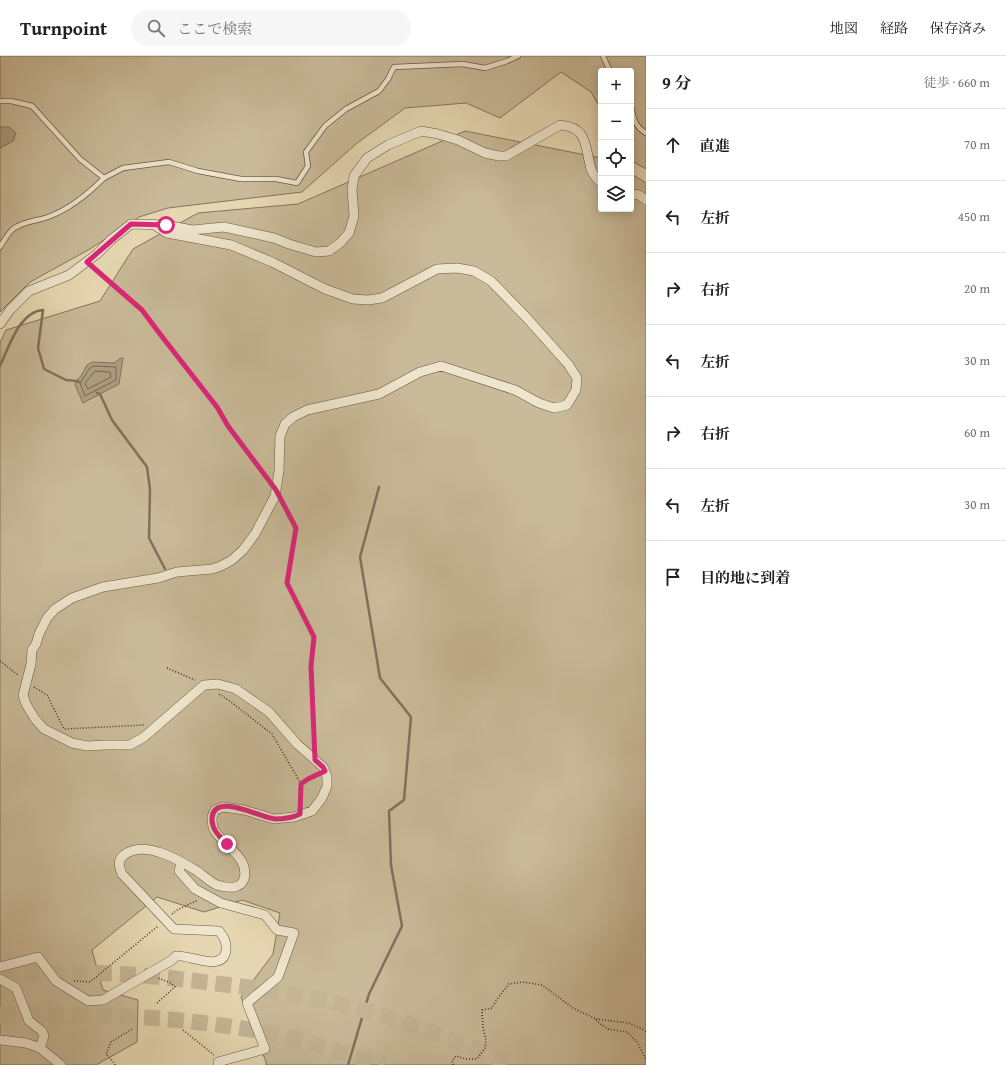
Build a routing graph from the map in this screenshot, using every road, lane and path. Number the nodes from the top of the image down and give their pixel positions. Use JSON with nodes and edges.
{"nodes":[{"id":1,"x":518,"y":56,"type":"edge"},
{"id":2,"x":603,"y":56,"type":"edge"},
{"id":3,"x":609,"y":68,"type":"edge"},
{"id":4,"x":0,"y":101,"type":"edge"},
{"id":5,"x":634,"y":121,"type":"edge"},
{"id":6,"x":646,"y":133,"type":"edge"},
{"id":7,"x":104,"y":178,"type":"junction"},
{"id":8,"x":598,"y":180,"type":"edge"},
{"id":9,"x":634,"y":195,"type":"edge"},
{"id":10,"x":646,"y":200,"type":"edge"},
{"id":11,"x":153,"y":224,"type":"junction"},
{"id":12,"x":0,"y":247,"type":"edge"},
{"id":13,"x":87,"y":262,"type":"junction"},
{"id":14,"x":0,"y":324,"type":"edge"},
{"id":15,"x":276,"y":490,"type":"junction"},
{"id":16,"x":0,"y":661,"type":"edge"},
{"id":17,"x":167,"y":668,"type":"dead end"},
{"id":18,"x":26,"y":681,"type":"junction"},
{"id":19,"x":204,"y":685,"type":"junction"},
{"id":20,"x":218,"y":694,"type":"dead end"},
{"id":21,"x":159,"y":724,"type":"junction"},
{"id":22,"x":315,"y":760,"type":"junction"},
{"id":23,"x":325,"y":771,"type":"junction"},
{"id":24,"x":301,"y":784,"type":"junction"},
{"id":25,"x":300,"y":814,"type":"junction"},
{"id":26,"x":181,"y":862,"type":"junction"},
{"id":27,"x":207,"y":896,"type":"junction"},
{"id":28,"x":165,"y":919,"type":"junction"},
{"id":29,"x":0,"y":967,"type":"edge"},
{"id":30,"x":148,"y":975,"type":"junction"},
{"id":31,"x":0,"y":979,"type":"edge"},
{"id":32,"x":56,"y":980,"type":"junction"},
{"id":33,"x":157,"y":1003,"type":"dead end"},
{"id":34,"x":596,"y":1019,"type":"junction"},
{"id":35,"x":132,"y":1029,"type":"dead end"},
{"id":36,"x":183,"y":1030,"type":"dead end"},
{"id":37,"x":646,"y":1031,"type":"edge"},
{"id":38,"x":0,"y":1040,"type":"edge"},
{"id":39,"x":40,"y":1048,"type":"junction"},
{"id":40,"x":646,"y":1060,"type":"edge"},
{"id":41,"x":219,"y":1063,"type":"edge"},
{"id":42,"x":61,"y":1065,"type":"edge"},
{"id":43,"x":115,"y":1065,"type":"edge"},
{"id":44,"x":453,"y":1065,"type":"edge"}],
"edges":[{"from":1,"to":7,"type":"lane"},
{"from":2,"to":3,"type":"lane"},
{"from":4,"to":7,"type":"lane"},
{"from":5,"to":6,"type":"lane"},
{"from":7,"to":12,"type":"lane"},
{"from":8,"to":11,"type":"street"},
{"from":9,"to":10,"type":"street"},
{"from":11,"to":13,"type":"street"},
{"from":11,"to":15,"type":"street"},
{"from":13,"to":14,"type":"street"},
{"from":13,"to":15,"type":"path"},
{"from":15,"to":18,"type":"street"},
{"from":15,"to":22,"type":"path"},
{"from":16,"to":18,"type":"path"},
{"from":17,"to":19,"type":"path"},
{"from":18,"to":21,"type":"path"},
{"from":18,"to":21,"type":"street"},
{"from":19,"to":21,"type":"street"},
{"from":19,"to":22,"type":"street"},
{"from":20,"to":24,"type":"path"},
{"from":22,"to":23,"type":"street"},
{"from":23,"to":24,"type":"path"},
{"from":23,"to":25,"type":"street"},
{"from":24,"to":25,"type":"path"},
{"from":25,"to":26,"type":"street"},
{"from":26,"to":27,"type":"street"},
{"from":26,"to":28,"type":"street"},
{"from":27,"to":28,"type":"path"},
{"from":27,"to":41,"type":"street"},
{"from":28,"to":30,"type":"street"},
{"from":28,"to":32,"type":"path"},
{"from":29,"to":32,"type":"street"},
{"from":30,"to":32,"type":"street"},
{"from":30,"to":33,"type":"path"},
{"from":31,"to":39,"type":"street"},
{"from":34,"to":37,"type":"path"},
{"from":34,"to":40,"type":"path"},
{"from":34,"to":44,"type":"path"},
{"from":35,"to":43,"type":"path"},
{"from":36,"to":41,"type":"path"},
{"from":38,"to":39,"type":"street"},
{"from":39,"to":42,"type":"street"}]}
